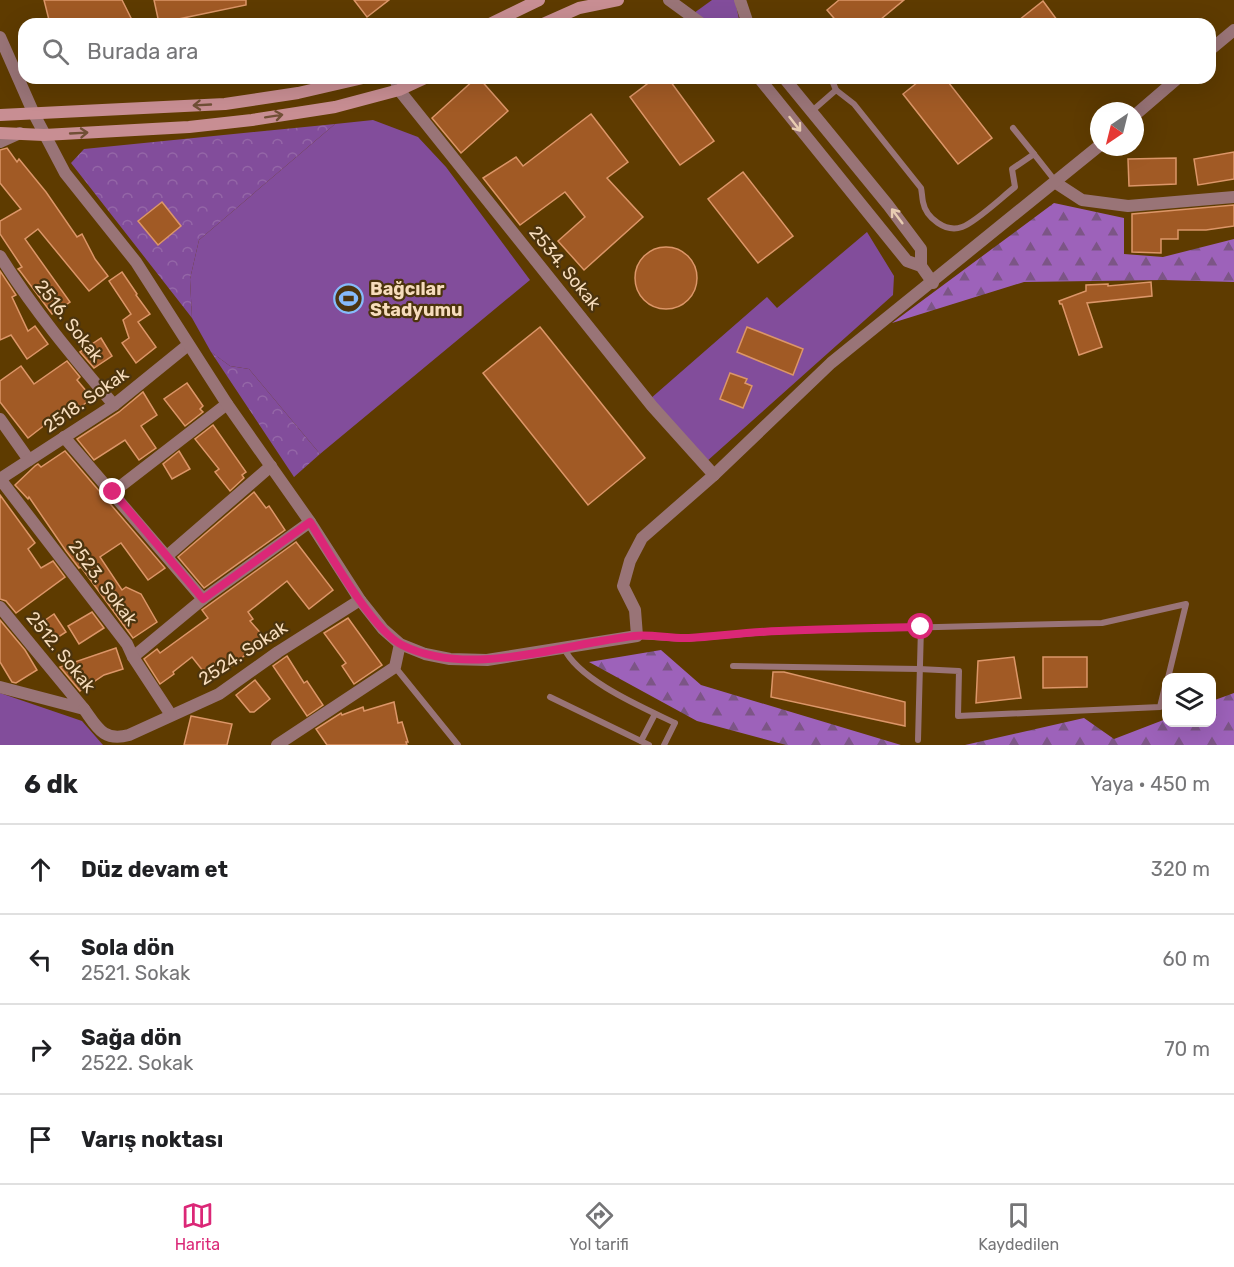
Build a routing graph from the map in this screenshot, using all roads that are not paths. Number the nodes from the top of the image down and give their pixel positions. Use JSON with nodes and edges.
{"nodes":[{"id":1,"x":539,"y":0,"type":"edge"},
{"id":2,"x":618,"y":0,"type":"edge"},
{"id":3,"x":669,"y":0,"type":"edge"},
{"id":4,"x":740,"y":0,"type":"edge"},
{"id":5,"x":502,"y":18,"type":"edge"},
{"id":6,"x":556,"y":18,"type":"edge"},
{"id":7,"x":694,"y":18,"type":"edge"},
{"id":8,"x":746,"y":18,"type":"edge"},
{"id":9,"x":1234,"y":30,"type":"edge"},
{"id":10,"x":0,"y":37,"type":"edge"},
{"id":11,"x":1216,"y":45,"type":"edge"},
{"id":12,"x":18,"y":78,"type":"edge"},
{"id":13,"x":21,"y":84,"type":"edge"},
{"id":14,"x":337,"y":84,"type":"edge"},
{"id":15,"x":397,"y":84,"type":"edge"},
{"id":16,"x":764,"y":84,"type":"edge"},
{"id":17,"x":789,"y":84,"type":"edge"},
{"id":18,"x":834,"y":84,"type":"edge"},
{"id":19,"x":1171,"y":84,"type":"edge"},
{"id":20,"x":836,"y":90,"type":"junction"},
{"id":21,"x":1144,"y":107,"type":"edge"},
{"id":22,"x":812,"y":111,"type":"junction"},
{"id":23,"x":34,"y":114,"type":"junction"},
{"id":24,"x":0,"y":115,"type":"edge"},
{"id":25,"x":1013,"y":128,"type":"dead end"},
{"id":26,"x":0,"y":133,"type":"edge"},
{"id":27,"x":20,"y":133,"type":"junction"},
{"id":28,"x":44,"y":135,"type":"junction"},
{"id":29,"x":0,"y":142,"type":"edge"},
{"id":30,"x":1034,"y":154,"type":"junction"},
{"id":31,"x":1090,"y":154,"type":"edge"},
{"id":32,"x":1056,"y":183,"type":"junction"},
{"id":33,"x":1234,"y":196,"type":"edge"},
{"id":34,"x":0,"y":256,"type":"edge"},
{"id":35,"x":921,"y":266,"type":"junction"},
{"id":36,"x":933,"y":283,"type":"junction"},
{"id":37,"x":188,"y":345,"type":"junction"},
{"id":38,"x":227,"y":404,"type":"junction"},
{"id":39,"x":114,"y":405,"type":"junction"},
{"id":40,"x":0,"y":418,"type":"edge"},
{"id":41,"x":64,"y":437,"type":"junction"},
{"id":42,"x":29,"y":460,"type":"junction"},
{"id":43,"x":271,"y":466,"type":"junction"},
{"id":44,"x":714,"y":475,"type":"junction"},
{"id":45,"x":0,"y":479,"type":"edge"},
{"id":46,"x":113,"y":492,"type":"junction"},
{"id":47,"x":310,"y":522,"type":"junction"},
{"id":48,"x":167,"y":556,"type":"junction"},
{"id":49,"x":203,"y":599,"type":"junction"},
{"id":50,"x":360,"y":600,"type":"junction"},
{"id":51,"x":0,"y":607,"type":"edge"},
{"id":52,"x":921,"y":627,"type":"junction"},
{"id":53,"x":637,"y":636,"type":"junction"},
{"id":54,"x":400,"y":644,"type":"junction"},
{"id":55,"x":564,"y":648,"type":"junction"},
{"id":56,"x":133,"y":657,"type":"junction"},
{"id":57,"x":733,"y":666,"type":"dead end"},
{"id":58,"x":395,"y":667,"type":"junction"},
{"id":59,"x":920,"y":669,"type":"junction"},
{"id":60,"x":1169,"y":673,"type":"edge"},
{"id":61,"x":0,"y":687,"type":"edge"},
{"id":62,"x":550,"y":697,"type":"dead end"},
{"id":63,"x":1162,"y":699,"type":"edge"},
{"id":64,"x":84,"y":708,"type":"junction"},
{"id":65,"x":655,"y":714,"type":"junction"},
{"id":66,"x":171,"y":715,"type":"junction"},
{"id":67,"x":918,"y":740,"type":"dead end"},
{"id":68,"x":641,"y":741,"type":"junction"},
{"id":69,"x":277,"y":745,"type":"edge"},
{"id":70,"x":458,"y":745,"type":"edge"},
{"id":71,"x":649,"y":745,"type":"edge"},
{"id":72,"x":664,"y":745,"type":"edge"}],
"edges":[{"from":1,"to":5,"type":"main road"},
{"from":2,"to":6,"type":"main road"},
{"from":3,"to":7,"type":"street"},
{"from":4,"to":8,"type":"street"},
{"from":9,"to":11,"type":"street"},
{"from":10,"to":12,"type":"street"},
{"from":13,"to":23,"type":"street"},
{"from":14,"to":23,"type":"main road","one_way":true},
{"from":28,"to":15,"type":"main road","one_way":true},
{"from":15,"to":44,"type":"street","name":"2534. Sokak"},
{"from":16,"to":35,"type":"street","one_way":true},
{"from":17,"to":22,"type":"street"},
{"from":18,"to":20,"type":"lane"},
{"from":19,"to":21,"type":"street"},
{"from":20,"to":22,"type":"lane"},
{"from":20,"to":30,"type":"lane"},
{"from":35,"to":22,"type":"street","one_way":true},
{"from":23,"to":24,"type":"main road"},
{"from":23,"to":28,"type":"street"},
{"from":25,"to":30,"type":"lane"},
{"from":26,"to":27,"type":"main road"},
{"from":27,"to":28,"type":"main road"},
{"from":27,"to":29,"type":"street"},
{"from":28,"to":37,"type":"street"},
{"from":30,"to":32,"type":"lane"},
{"from":31,"to":32,"type":"street"},
{"from":32,"to":33,"type":"street"},
{"from":32,"to":36,"type":"street"},
{"from":34,"to":39,"type":"street","name":"2516. Sokak"},
{"from":35,"to":36,"type":"street"},
{"from":36,"to":44,"type":"street"},
{"from":37,"to":38,"type":"street"},
{"from":37,"to":39,"type":"street","name":"2518. Sokak"},
{"from":38,"to":43,"type":"street"},
{"from":38,"to":46,"type":"street"},
{"from":39,"to":41,"type":"street","name":"2518. Sokak"},
{"from":40,"to":42,"type":"street"},
{"from":41,"to":42,"type":"street","name":"2518. Sokak"},
{"from":41,"to":46,"type":"street"},
{"from":42,"to":45,"type":"street","name":"2518. Sokak"},
{"from":43,"to":47,"type":"street"},
{"from":43,"to":48,"type":"street"},
{"from":44,"to":53,"type":"street"},
{"from":45,"to":56,"type":"street","name":"2523. Sokak"},
{"from":46,"to":48,"type":"street"},
{"from":47,"to":49,"type":"street"},
{"from":47,"to":50,"type":"street"},
{"from":48,"to":49,"type":"street"},
{"from":49,"to":56,"type":"street"},
{"from":50,"to":54,"type":"street"},
{"from":50,"to":66,"type":"street","name":"2524. Sokak"},
{"from":51,"to":64,"type":"street","name":"2512. Sokak"},
{"from":52,"to":53,"type":"lane"},
{"from":52,"to":59,"type":"lane"},
{"from":52,"to":60,"type":"lane"},
{"from":53,"to":55,"type":"street"},
{"from":54,"to":55,"type":"street"},
{"from":54,"to":58,"type":"street"},
{"from":55,"to":65,"type":"lane"},
{"from":56,"to":66,"type":"street","name":"2523. Sokak"},
{"from":57,"to":59,"type":"lane"},
{"from":58,"to":69,"type":"street"},
{"from":58,"to":70,"type":"lane"},
{"from":59,"to":63,"type":"lane"},
{"from":59,"to":67,"type":"lane"},
{"from":61,"to":64,"type":"street","name":"2512. Sokak"},
{"from":62,"to":68,"type":"lane"},
{"from":64,"to":66,"type":"street","name":"2524. Sokak"},
{"from":65,"to":68,"type":"lane"},
{"from":65,"to":72,"type":"lane"},
{"from":68,"to":71,"type":"lane"}]}
